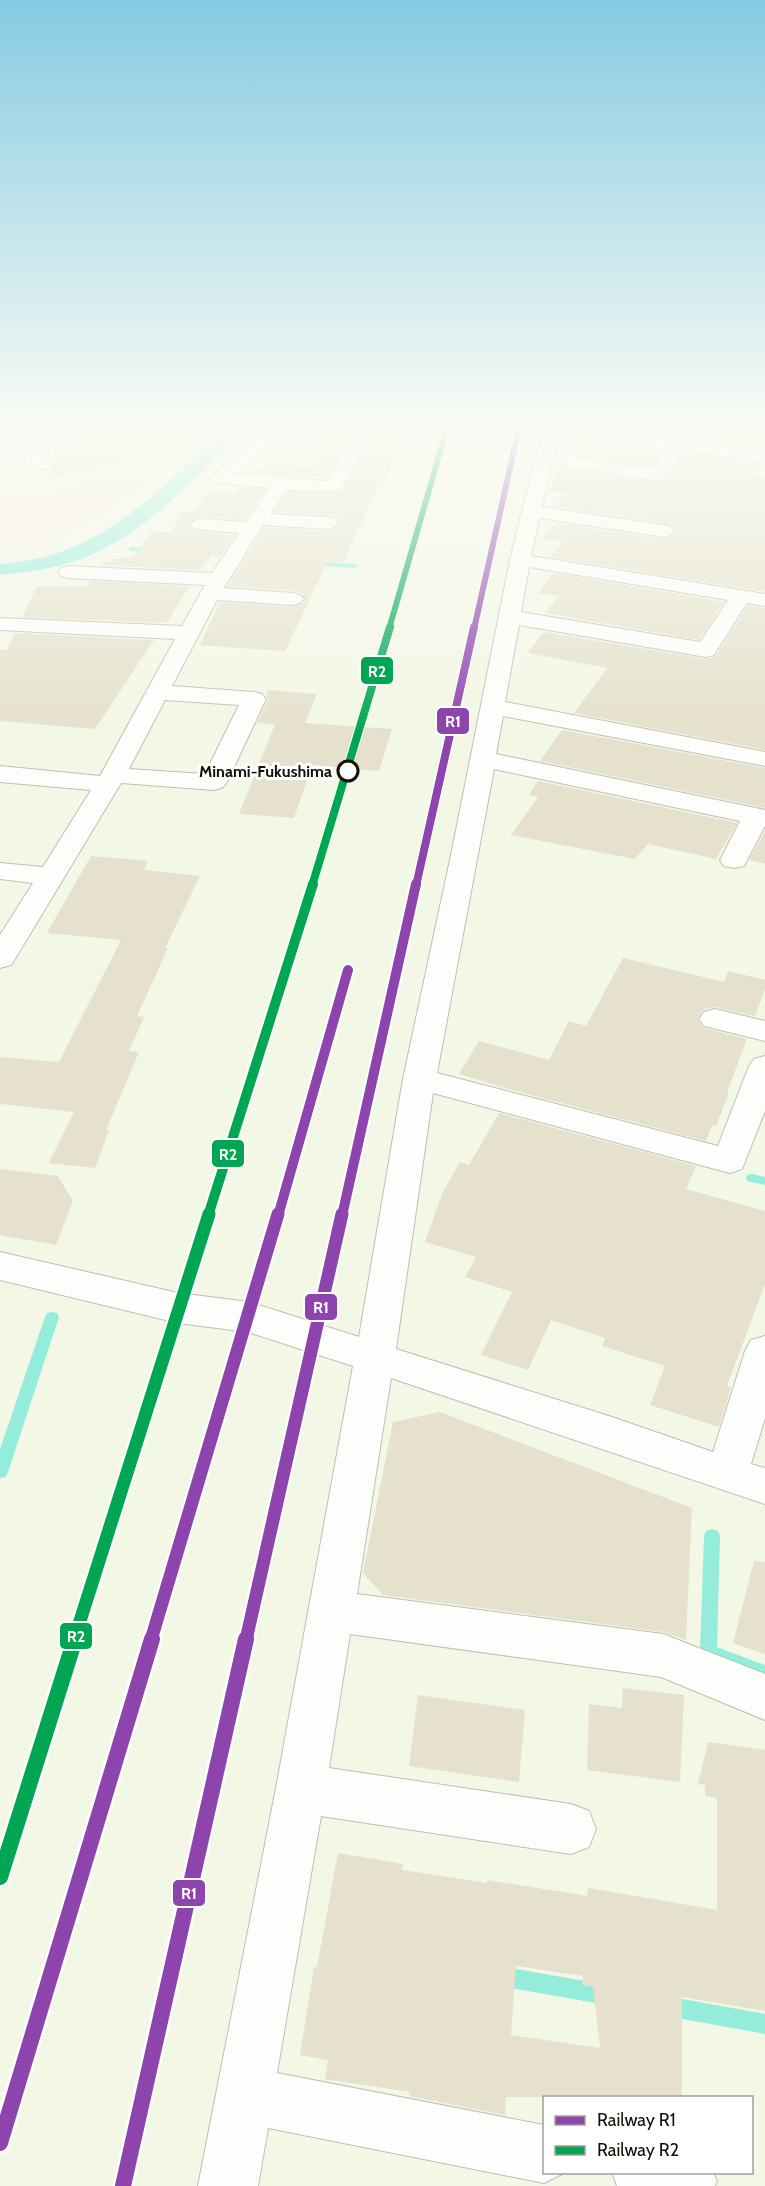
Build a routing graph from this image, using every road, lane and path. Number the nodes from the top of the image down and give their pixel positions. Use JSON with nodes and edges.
{"nodes":[{"id":1,"x":250,"y":530,"type":"edge"},
{"id":2,"x":527,"y":530,"type":"edge"},
{"id":3,"x":657,"y":530,"type":"edge"},
{"id":4,"x":664,"y":531,"type":"dead end"},
{"id":5,"x":520,"y":560,"type":"junction"},
{"id":6,"x":68,"y":572,"type":"dead end"},
{"id":7,"x":214,"y":586,"type":"junction"},
{"id":8,"x":741,"y":596,"type":"junction"},
{"id":9,"x":292,"y":599,"type":"dead end"},
{"id":10,"x":765,"y":600,"type":"edge"},
{"id":11,"x":510,"y":617,"type":"junction"},
{"id":12,"x":0,"y":624,"type":"edge"},
{"id":13,"x":190,"y":633,"type":"junction"},
{"id":14,"x":158,"y":692,"type":"junction"},
{"id":15,"x":494,"y":707,"type":"junction"},
{"id":16,"x":482,"y":759,"type":"junction"},
{"id":17,"x":765,"y":759,"type":"edge"},
{"id":18,"x":0,"y":774,"type":"edge"},
{"id":19,"x":110,"y":779,"type":"junction"},
{"id":20,"x":760,"y":817,"type":"edge"},
{"id":21,"x":734,"y":860,"type":"dead end"},
{"id":22,"x":0,"y":871,"type":"edge"},
{"id":23,"x":51,"y":876,"type":"junction"},
{"id":24,"x":0,"y":959,"type":"edge"},
{"id":25,"x":716,"y":1019,"type":"dead end"},
{"id":26,"x":765,"y":1031,"type":"edge"},
{"id":27,"x":765,"y":1066,"type":"edge"},
{"id":28,"x":419,"y":1079,"type":"junction"},
{"id":29,"x":0,"y":1266,"type":"edge"},
{"id":30,"x":765,"y":1351,"type":"edge"},
{"id":31,"x":375,"y":1356,"type":"junction"},
{"id":32,"x":727,"y":1475,"type":"junction"},
{"id":33,"x":765,"y":1486,"type":"edge"},
{"id":34,"x":331,"y":1611,"type":"junction"},
{"id":35,"x":765,"y":1696,"type":"edge"},
{"id":36,"x":301,"y":1788,"type":"junction"},
{"id":37,"x":571,"y":1829,"type":"dead end"},
{"id":38,"x":245,"y":2095,"type":"junction"},
{"id":39,"x":543,"y":2154,"type":"edge"},
{"id":40,"x":228,"y":2186,"type":"edge"}],
"edges":[{"from":1,"to":7,"type":"street"},
{"from":2,"to":5,"type":"street"},
{"from":3,"to":4,"type":"street"},
{"from":5,"to":8,"type":"street"},
{"from":5,"to":11,"type":"street"},
{"from":6,"to":7,"type":"street"},
{"from":7,"to":9,"type":"street"},
{"from":7,"to":13,"type":"street"},
{"from":8,"to":10,"type":"street"},
{"from":8,"to":11,"type":"street"},
{"from":11,"to":15,"type":"street"},
{"from":12,"to":13,"type":"street"},
{"from":13,"to":14,"type":"street"},
{"from":14,"to":19,"type":"street"},
{"from":14,"to":19,"type":"street"},
{"from":15,"to":16,"type":"street"},
{"from":15,"to":17,"type":"street"},
{"from":16,"to":20,"type":"street"},
{"from":16,"to":28,"type":"street"},
{"from":18,"to":19,"type":"street"},
{"from":19,"to":23,"type":"street"},
{"from":20,"to":21,"type":"street"},
{"from":22,"to":23,"type":"street"},
{"from":23,"to":24,"type":"street"},
{"from":25,"to":26,"type":"street"},
{"from":27,"to":28,"type":"street"},
{"from":28,"to":31,"type":"street"},
{"from":29,"to":31,"type":"street"},
{"from":30,"to":32,"type":"street"},
{"from":31,"to":32,"type":"street"},
{"from":31,"to":34,"type":"street"},
{"from":32,"to":33,"type":"street"},
{"from":34,"to":35,"type":"street"},
{"from":34,"to":36,"type":"street"},
{"from":36,"to":37,"type":"street"},
{"from":36,"to":38,"type":"street"},
{"from":38,"to":39,"type":"street"},
{"from":38,"to":40,"type":"street"}]}
